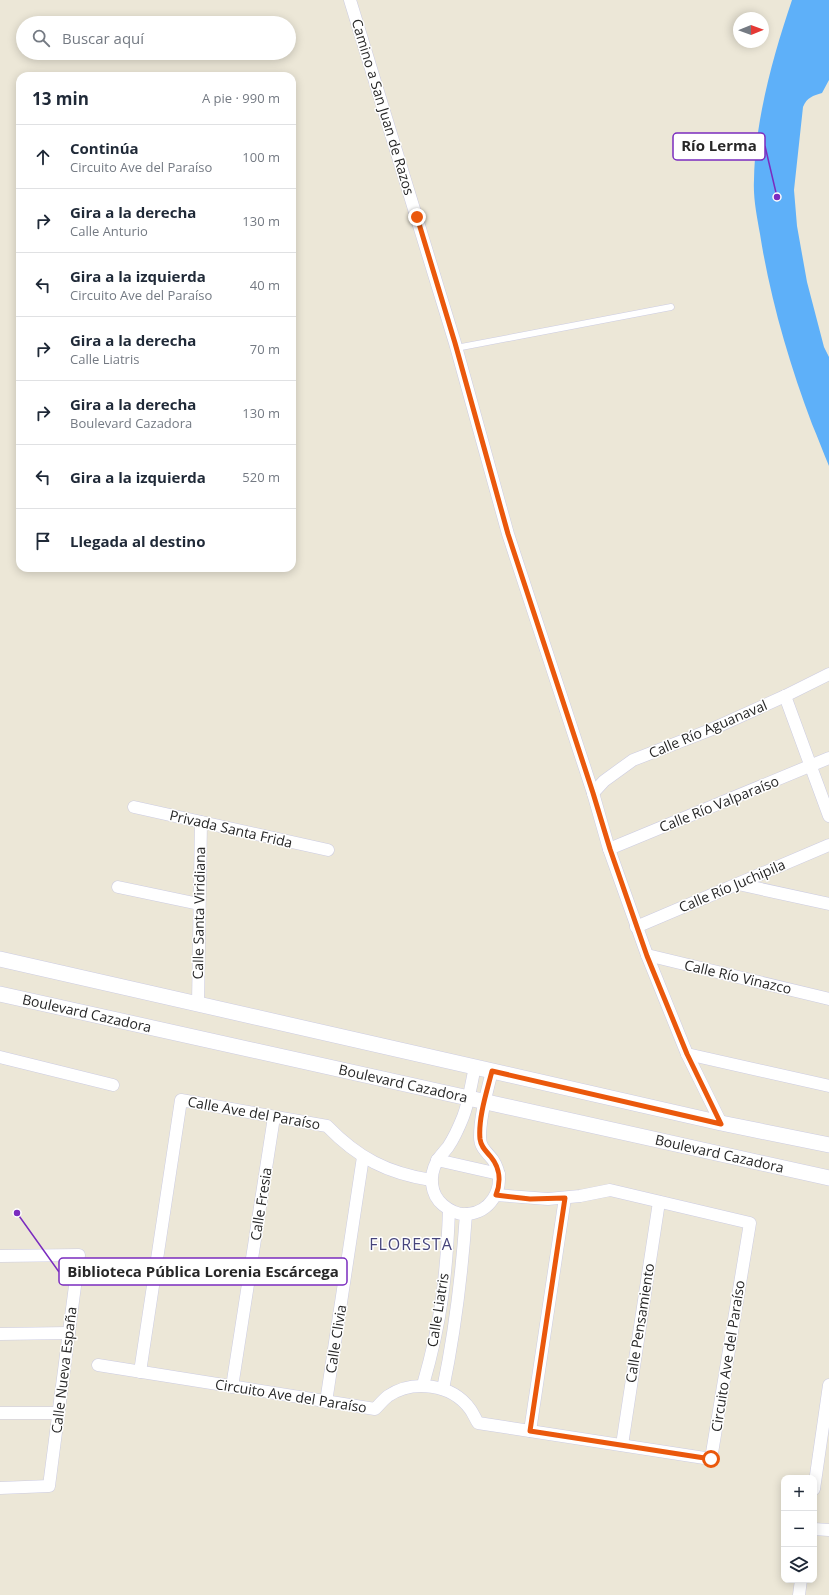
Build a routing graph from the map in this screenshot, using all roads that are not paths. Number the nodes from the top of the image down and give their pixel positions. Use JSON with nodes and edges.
{"nodes":[{"id":1,"x":350,"y":0,"type":"edge"},
{"id":2,"x":671,"y":308,"type":"dead end"},
{"id":3,"x":456,"y":348,"type":"junction"},
{"id":4,"x":829,"y":674,"type":"edge"},
{"id":5,"x":785,"y":696,"type":"junction"},
{"id":6,"x":829,"y":758,"type":"edge"},
{"id":7,"x":811,"y":766,"type":"junction"},
{"id":8,"x":593,"y":793,"type":"junction"},
{"id":9,"x":134,"y":807,"type":"dead end"},
{"id":10,"x":829,"y":816,"type":"edge"},
{"id":11,"x":201,"y":822,"type":"junction"},
{"id":12,"x":829,"y":845,"type":"edge"},
{"id":13,"x":610,"y":849,"type":"junction"},
{"id":14,"x":328,"y":850,"type":"dead end"},
{"id":15,"x":738,"y":884,"type":"junction"},
{"id":16,"x":118,"y":887,"type":"dead end"},
{"id":17,"x":200,"y":904,"type":"junction"},
{"id":18,"x":829,"y":904,"type":"edge"},
{"id":19,"x":636,"y":927,"type":"junction"},
{"id":20,"x":647,"y":956,"type":"junction"},
{"id":21,"x":0,"y":959,"type":"edge"},
{"id":22,"x":0,"y":994,"type":"edge"},
{"id":23,"x":829,"y":999,"type":"edge"},
{"id":24,"x":198,"y":1004,"type":"junction"},
{"id":25,"x":687,"y":1054,"type":"junction"},
{"id":26,"x":0,"y":1057,"type":"edge"},
{"id":27,"x":475,"y":1067,"type":"junction"},
{"id":28,"x":492,"y":1071,"type":"junction"},
{"id":29,"x":113,"y":1085,"type":"dead end"},
{"id":30,"x":829,"y":1086,"type":"edge"},
{"id":31,"x":468,"y":1098,"type":"junction"},
{"id":32,"x":485,"y":1102,"type":"junction"},
{"id":33,"x":274,"y":1117,"type":"junction"},
{"id":34,"x":721,"y":1124,"type":"junction"},
{"id":35,"x":829,"y":1145,"type":"edge"},
{"id":36,"x":363,"y":1157,"type":"junction"},
{"id":37,"x":437,"y":1160,"type":"junction"},
{"id":38,"x":499,"y":1174,"type":"junction"},
{"id":39,"x":829,"y":1178,"type":"edge"},
{"id":40,"x":431,"y":1180,"type":"junction"},
{"id":41,"x":496,"y":1195,"type":"junction"},
{"id":42,"x":565,"y":1198,"type":"junction"},
{"id":43,"x":659,"y":1202,"type":"junction"},
{"id":44,"x":449,"y":1210,"type":"junction"},
{"id":45,"x":466,"y":1214,"type":"junction"},
{"id":46,"x":0,"y":1256,"type":"edge"},
{"id":47,"x":69,"y":1333,"type":"junction"},
{"id":48,"x":0,"y":1334,"type":"edge"},
{"id":49,"x":98,"y":1365,"type":"dead end"},
{"id":50,"x":140,"y":1372,"type":"junction"},
{"id":51,"x":424,"y":1385,"type":"junction"},
{"id":52,"x":829,"y":1385,"type":"edge"},
{"id":53,"x":232,"y":1387,"type":"junction"},
{"id":54,"x":443,"y":1389,"type":"junction"},
{"id":55,"x":326,"y":1402,"type":"junction"},
{"id":56,"x":0,"y":1413,"type":"edge"},
{"id":57,"x":58,"y":1413,"type":"junction"},
{"id":58,"x":826,"y":1430,"type":"edge"},
{"id":59,"x":530,"y":1431,"type":"junction"},
{"id":60,"x":622,"y":1445,"type":"junction"},
{"id":61,"x":817,"y":1475,"type":"edge"},
{"id":62,"x":0,"y":1488,"type":"edge"},
{"id":63,"x":817,"y":1529,"type":"edge"},
{"id":64,"x":829,"y":1530,"type":"edge"},
{"id":65,"x":801,"y":1583,"type":"edge"},
{"id":66,"x":799,"y":1595,"type":"edge"}],
"edges":[{"from":1,"to":3,"type":"street","name":"Camino a San Juan de Razos"},
{"from":2,"to":3,"type":"lane"},
{"from":3,"to":8,"type":"street","name":"Camino a San Juan de Razos"},
{"from":4,"to":5,"type":"street","name":"Calle Río Aguanaval"},
{"from":5,"to":7,"type":"street"},
{"from":5,"to":8,"type":"street","name":"Calle Río Aguanaval"},
{"from":6,"to":7,"type":"street","name":"Calle Río Valparaíso"},
{"from":7,"to":10,"type":"street"},
{"from":7,"to":13,"type":"street","name":"Calle Río Valparaíso"},
{"from":8,"to":13,"type":"street","name":"Camino a San Juan de Razos"},
{"from":9,"to":11,"type":"street","name":"Privada Santa Frida"},
{"from":11,"to":14,"type":"street","name":"Privada Santa Frida"},
{"from":11,"to":17,"type":"street","name":"Calle Santa Viridiana"},
{"from":12,"to":15,"type":"street","name":"Calle Río Juchipila"},
{"from":13,"to":19,"type":"street","name":"Camino a San Juan de Razos"},
{"from":15,"to":18,"type":"street"},
{"from":15,"to":19,"type":"street","name":"Calle Río Juchipila"},
{"from":16,"to":17,"type":"street"},
{"from":17,"to":24,"type":"street","name":"Calle Santa Viridiana"},
{"from":19,"to":20,"type":"street","name":"Camino a San Juan de Razos"},
{"from":20,"to":23,"type":"street","name":"Calle Río Vinazco"},
{"from":20,"to":25,"type":"street","name":"Camino a San Juan de Razos"},
{"from":21,"to":24,"type":"street"},
{"from":22,"to":31,"type":"street","name":"Boulevard Cazadora"},
{"from":24,"to":27,"type":"street"},
{"from":25,"to":30,"type":"street"},
{"from":25,"to":34,"type":"street","name":"Camino a San Juan de Razos"},
{"from":26,"to":29,"type":"street"},
{"from":27,"to":28,"type":"street"},
{"from":27,"to":31,"type":"street"},
{"from":28,"to":32,"type":"street"},
{"from":28,"to":34,"type":"street"},
{"from":31,"to":32,"type":"street","name":"Boulevard Cazadora"},
{"from":31,"to":37,"type":"street"},
{"from":32,"to":38,"type":"street"},
{"from":32,"to":39,"type":"street","name":"Boulevard Cazadora"},
{"from":33,"to":36,"type":"street","name":"Calle Ave del Paraíso"},
{"from":33,"to":50,"type":"street","name":"Calle Ave del Paraíso"},
{"from":33,"to":53,"type":"street","name":"Calle Fresia"},
{"from":34,"to":35,"type":"street"},
{"from":36,"to":40,"type":"street","name":"Calle Ave del Paraíso"},
{"from":36,"to":55,"type":"street","name":"Calle Clivia"},
{"from":37,"to":38,"type":"street"},
{"from":37,"to":40,"type":"street"},
{"from":38,"to":41,"type":"street"},
{"from":40,"to":44,"type":"street"},
{"from":41,"to":42,"type":"street","name":"Circuito Ave del Paraíso"},
{"from":41,"to":45,"type":"street"},
{"from":42,"to":43,"type":"street","name":"Circuito Ave del Paraíso"},
{"from":42,"to":59,"type":"street"},
{"from":43,"to":60,"type":"street","name":"Calle Pensamiento"},
{"from":43,"to":60,"type":"street","name":"Circuito Ave del Paraíso"},
{"from":44,"to":45,"type":"street"},
{"from":44,"to":51,"type":"street","name":"Calle Liatris"},
{"from":45,"to":54,"type":"street","name":"Calle Liatris"},
{"from":46,"to":47,"type":"street","name":"Calle Nueva España"},
{"from":47,"to":48,"type":"street"},
{"from":47,"to":57,"type":"street","name":"Calle Nueva España"},
{"from":49,"to":50,"type":"street","name":"Circuito Ave del Paraíso"},
{"from":50,"to":53,"type":"street","name":"Circuito Ave del Paraíso"},
{"from":51,"to":54,"type":"street","name":"Circuito Ave del Paraíso"},
{"from":51,"to":55,"type":"street","name":"Circuito Ave del Paraíso"},
{"from":52,"to":58,"type":"street"},
{"from":53,"to":55,"type":"street","name":"Circuito Ave del Paraíso"},
{"from":54,"to":59,"type":"street","name":"Circuito Ave del Paraíso"},
{"from":56,"to":57,"type":"street"},
{"from":57,"to":62,"type":"street","name":"Calle Nueva España"},
{"from":58,"to":61,"type":"street"},
{"from":59,"to":60,"type":"street","name":"Circuito Ave del Paraíso"},
{"from":63,"to":64,"type":"street"},
{"from":65,"to":66,"type":"street"}]}
